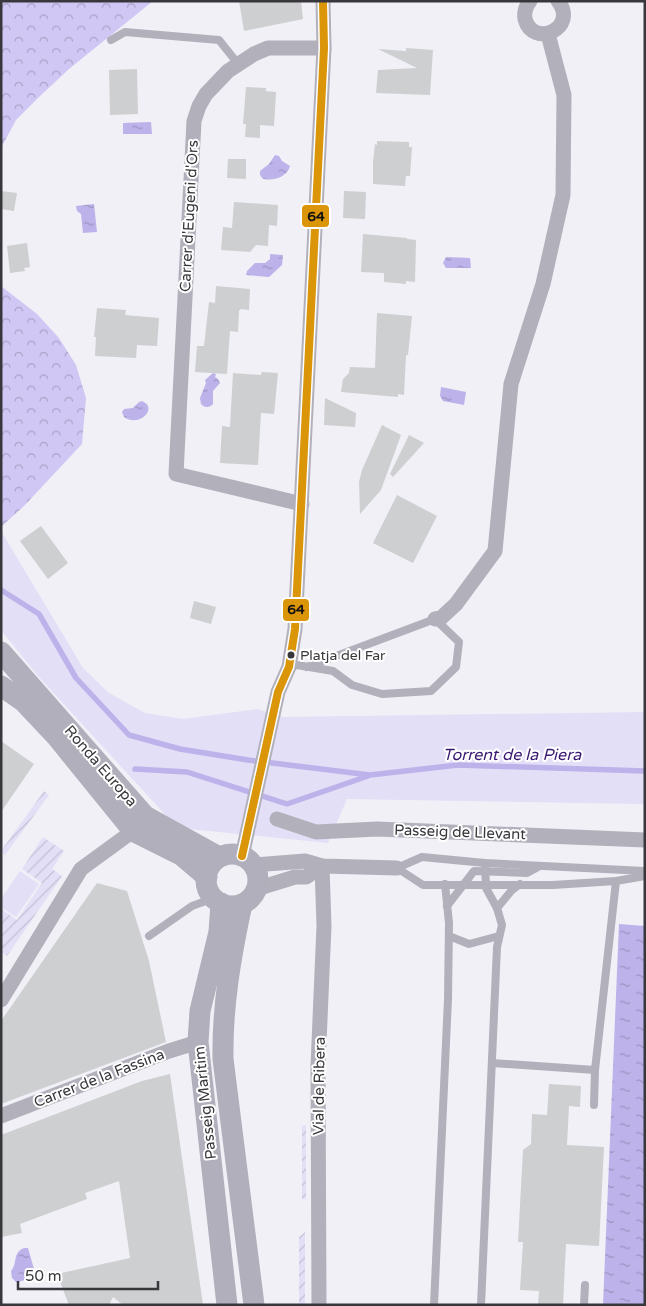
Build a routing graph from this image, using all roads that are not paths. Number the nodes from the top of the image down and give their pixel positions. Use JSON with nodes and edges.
{"nodes":[{"id":1,"x":324,"y":1,"type":"edge"},
{"id":2,"x":530,"y":1,"type":"edge"},
{"id":3,"x":558,"y":1,"type":"edge"},
{"id":4,"x":548,"y":34,"type":"junction"},
{"id":5,"x":111,"y":40,"type":"dead end"},
{"id":6,"x":324,"y":48,"type":"junction"},
{"id":7,"x":239,"y":65,"type":"junction"},
{"id":8,"x":302,"y":504,"type":"junction"},
{"id":9,"x":435,"y":620,"type":"junction"},
{"id":10,"x":1,"y":652,"type":"edge"},
{"id":11,"x":289,"y":667,"type":"junction"},
{"id":12,"x":307,"y":667,"type":"junction"},
{"id":13,"x":2,"y":687,"type":"edge"},
{"id":14,"x":277,"y":819,"type":"dead end"},
{"id":15,"x":133,"y":831,"type":"junction"},
{"id":16,"x":645,"y":840,"type":"edge"},
{"id":17,"x":219,"y":857,"type":"junction"},
{"id":18,"x":248,"y":861,"type":"junction"},
{"id":19,"x":322,"y":866,"type":"junction"},
{"id":20,"x":485,"y":867,"type":"junction"},
{"id":21,"x":397,"y":868,"type":"junction"},
{"id":22,"x":645,"y":871,"type":"edge"},
{"id":23,"x":645,"y":876,"type":"edge"},
{"id":24,"x":207,"y":877,"type":"junction"},
{"id":25,"x":616,"y":881,"type":"junction"},
{"id":26,"x":445,"y":884,"type":"junction"},
{"id":27,"x":464,"y":884,"type":"junction"},
{"id":28,"x":486,"y":884,"type":"junction"},
{"id":29,"x":520,"y":884,"type":"junction"},
{"id":30,"x":249,"y":896,"type":"junction"},
{"id":31,"x":217,"y":900,"type":"junction"},
{"id":32,"x":447,"y":906,"type":"junction"},
{"id":33,"x":497,"y":908,"type":"junction"},
{"id":34,"x":149,"y":936,"type":"dead end"},
{"id":35,"x":449,"y":936,"type":"junction"},
{"id":36,"x":499,"y":936,"type":"junction"},
{"id":37,"x":1,"y":1000,"type":"edge"},
{"id":38,"x":198,"y":1042,"type":"junction"},
{"id":39,"x":492,"y":1063,"type":"junction"},
{"id":40,"x":595,"y":1070,"type":"junction"},
{"id":41,"x":594,"y":1105,"type":"dead end"},
{"id":42,"x":1,"y":1116,"type":"edge"},
{"id":43,"x":585,"y":1285,"type":"dead end"},
{"id":44,"x":227,"y":1305,"type":"edge"},
{"id":45,"x":254,"y":1305,"type":"edge"},
{"id":46,"x":319,"y":1305,"type":"edge"},
{"id":47,"x":434,"y":1305,"type":"edge"},
{"id":48,"x":481,"y":1305,"type":"edge"},
{"id":49,"x":584,"y":1305,"type":"edge"}],
"edges":[{"from":1,"to":6,"type":"street"},
{"from":2,"to":4,"type":"street"},
{"from":3,"to":4,"type":"street"},
{"from":4,"to":9,"type":"street"},
{"from":5,"to":7,"type":"lane"},
{"from":6,"to":7,"type":"street","name":"Carrer d'Eugeni d'Ors"},
{"from":6,"to":8,"type":"street"},
{"from":7,"to":8,"type":"street","name":"Carrer d'Eugeni d'Ors"},
{"from":8,"to":11,"type":"street"},
{"from":9,"to":12,"type":"lane"},
{"from":9,"to":12,"type":"lane"},
{"from":10,"to":17,"type":"street","name":"Ronda Europa"},
{"from":11,"to":12,"type":"lane"},
{"from":11,"to":18,"type":"street"},
{"from":13,"to":15,"type":"street","name":"Ronda Europa"},
{"from":14,"to":16,"type":"street","name":"Passeig de Llevant"},
{"from":15,"to":24,"type":"street","name":"Ronda Europa"},
{"from":15,"to":37,"type":"street"},
{"from":17,"to":18,"type":"street"},
{"from":17,"to":24,"type":"street"},
{"from":18,"to":19,"type":"street"},
{"from":18,"to":30,"type":"street"},
{"from":19,"to":21,"type":"street"},
{"from":19,"to":30,"type":"street"},
{"from":19,"to":46,"type":"street","name":"Vial de Ribera"},
{"from":20,"to":21,"type":"lane"},
{"from":20,"to":22,"type":"lane"},
{"from":20,"to":27,"type":"lane"},
{"from":20,"to":28,"type":"lane"},
{"from":21,"to":26,"type":"lane"},
{"from":23,"to":25,"type":"lane"},
{"from":24,"to":31,"type":"street"},
{"from":25,"to":29,"type":"lane"},
{"from":25,"to":40,"type":"lane"},
{"from":26,"to":27,"type":"lane"},
{"from":26,"to":32,"type":"lane"},
{"from":27,"to":28,"type":"lane"},
{"from":27,"to":32,"type":"lane"},
{"from":28,"to":29,"type":"lane"},
{"from":28,"to":33,"type":"lane"},
{"from":29,"to":33,"type":"lane"},
{"from":30,"to":31,"type":"street"},
{"from":30,"to":45,"type":"street","name":"Passeig Marítim"},
{"from":31,"to":34,"type":"lane"},
{"from":31,"to":38,"type":"street","name":"Passeig Marítim"},
{"from":32,"to":35,"type":"lane"},
{"from":33,"to":36,"type":"lane"},
{"from":35,"to":36,"type":"lane"},
{"from":35,"to":47,"type":"lane"},
{"from":36,"to":39,"type":"lane"},
{"from":38,"to":42,"type":"street","name":"Carrer de la Fassina"},
{"from":38,"to":44,"type":"street","name":"Passeig Marítim"},
{"from":39,"to":40,"type":"lane"},
{"from":39,"to":48,"type":"lane"},
{"from":40,"to":41,"type":"lane"},
{"from":43,"to":49,"type":"lane"}]}
